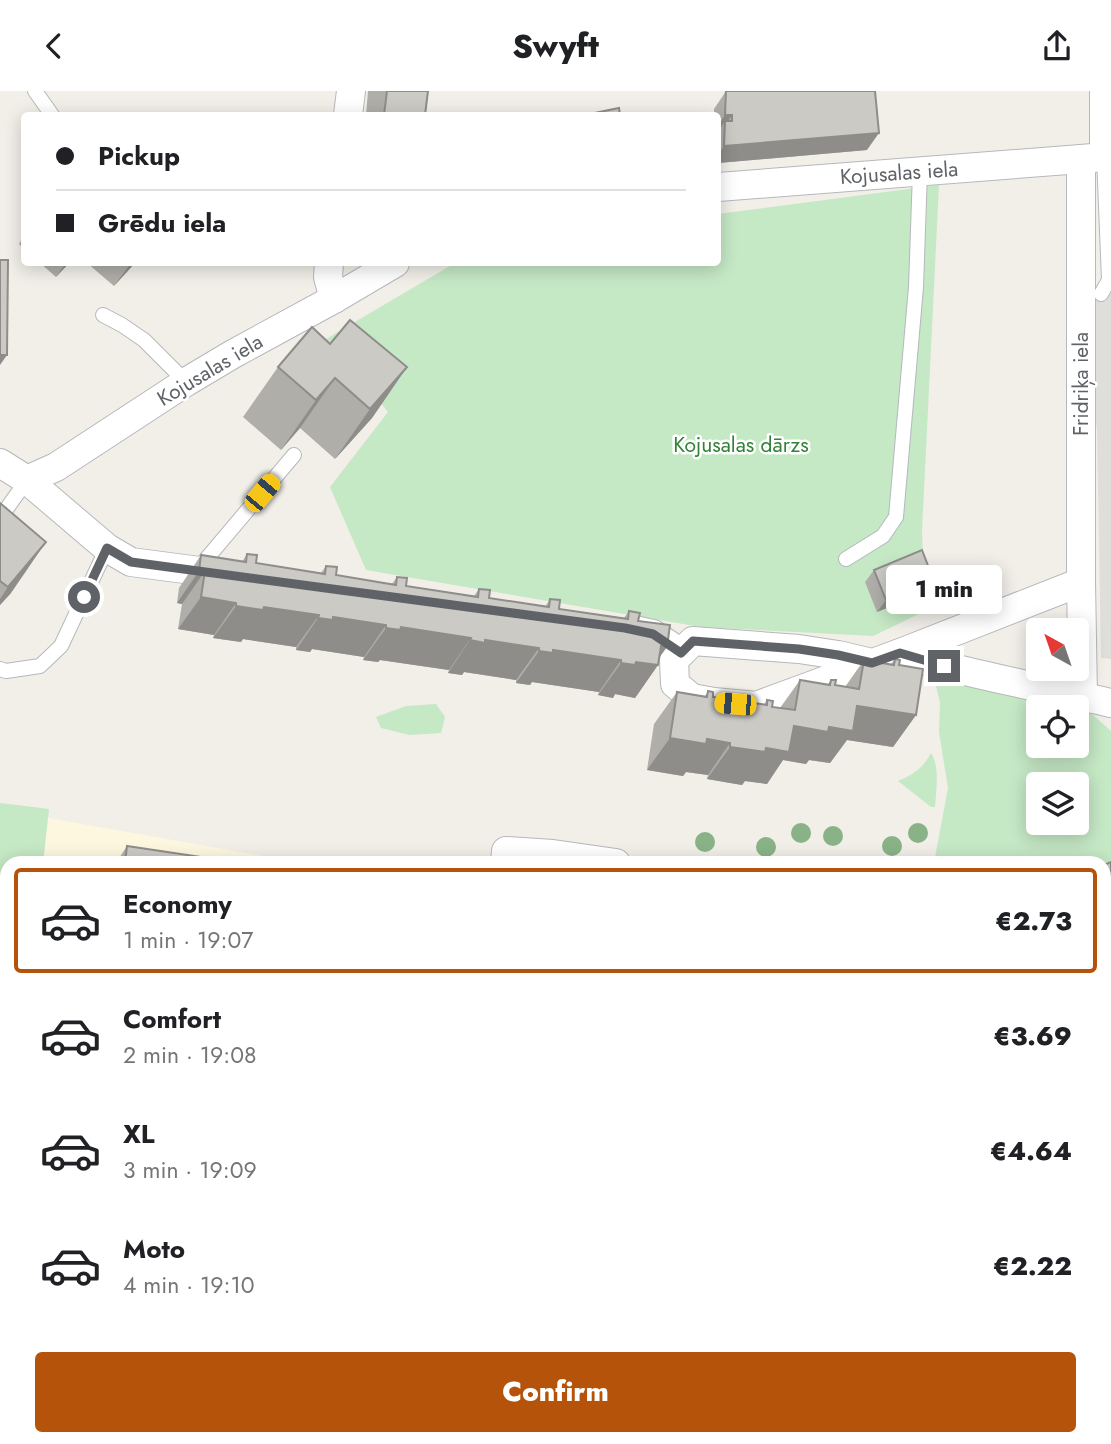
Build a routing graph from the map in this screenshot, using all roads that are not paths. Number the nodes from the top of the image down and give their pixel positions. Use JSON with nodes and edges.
{"nodes":[{"id":1,"x":34,"y":91,"type":"edge"},
{"id":2,"x":351,"y":91,"type":"edge"},
{"id":3,"x":1104,"y":91,"type":"edge"},
{"id":4,"x":50,"y":112,"type":"edge"},
{"id":5,"x":348,"y":112,"type":"edge"},
{"id":6,"x":1093,"y":158,"type":"junction"},
{"id":7,"x":920,"y":172,"type":"junction"},
{"id":8,"x":721,"y":187,"type":"edge"},
{"id":9,"x":329,"y":266,"type":"edge"},
{"id":10,"x":389,"y":266,"type":"edge"},
{"id":11,"x":1101,"y":294,"type":"dead end"},
{"id":12,"x":334,"y":299,"type":"junction"},
{"id":13,"x":103,"y":315,"type":"dead end"},
{"id":14,"x":186,"y":382,"type":"junction"},
{"id":15,"x":294,"y":455,"type":"dead end"},
{"id":16,"x":0,"y":463,"type":"edge"},
{"id":17,"x":27,"y":480,"type":"junction"},
{"id":18,"x":0,"y":519,"type":"edge"},
{"id":19,"x":107,"y":548,"type":"junction"},
{"id":20,"x":846,"y":559,"type":"dead end"},
{"id":21,"x":197,"y":571,"type":"junction"},
{"id":22,"x":250,"y":578,"type":"edge"},
{"id":23,"x":1081,"y":582,"type":"junction"},
{"id":24,"x":611,"y":626,"type":"edge"},
{"id":25,"x":681,"y":653,"type":"junction"},
{"id":26,"x":900,"y":653,"type":"junction"},
{"id":27,"x":872,"y":663,"type":"junction"},
{"id":28,"x":0,"y":669,"type":"edge"},
{"id":29,"x":1073,"y":695,"type":"edge"},
{"id":30,"x":1083,"y":695,"type":"edge"},
{"id":31,"x":1089,"y":698,"type":"edge"},
{"id":32,"x":1111,"y":703,"type":"edge"},
{"id":33,"x":506,"y":856,"type":"edge"},
{"id":34,"x":567,"y":856,"type":"edge"}],
"edges":[{"from":1,"to":4,"type":"lane"},
{"from":2,"to":5,"type":"street"},
{"from":3,"to":6,"type":"street","name":"Fridriķa iela"},
{"from":6,"to":7,"type":"street","name":"Kojusalas iela"},
{"from":6,"to":11,"type":"lane"},
{"from":6,"to":23,"type":"street","name":"Fridriķa iela"},
{"from":7,"to":8,"type":"street","name":"Kojusalas iela"},
{"from":7,"to":20,"type":"lane"},
{"from":9,"to":12,"type":"street"},
{"from":10,"to":12,"type":"street","name":"Kojusalas iela"},
{"from":12,"to":14,"type":"street","name":"Kojusalas iela"},
{"from":13,"to":14,"type":"lane"},
{"from":14,"to":17,"type":"street","name":"Kojusalas iela"},
{"from":15,"to":21,"type":"lane"},
{"from":16,"to":17,"type":"street"},
{"from":17,"to":18,"type":"lane"},
{"from":17,"to":19,"type":"street"},
{"from":19,"to":21,"type":"street"},
{"from":19,"to":28,"type":"lane"},
{"from":21,"to":22,"type":"street"},
{"from":23,"to":26,"type":"street"},
{"from":23,"to":30,"type":"street","name":"Fridriķa iela"},
{"from":24,"to":25,"type":"street"},
{"from":25,"to":27,"type":"street"},
{"from":25,"to":27,"type":"street"},
{"from":26,"to":27,"type":"street"},
{"from":26,"to":29,"type":"street"},
{"from":31,"to":32,"type":"street"},
{"from":33,"to":34,"type":"street"}]}
